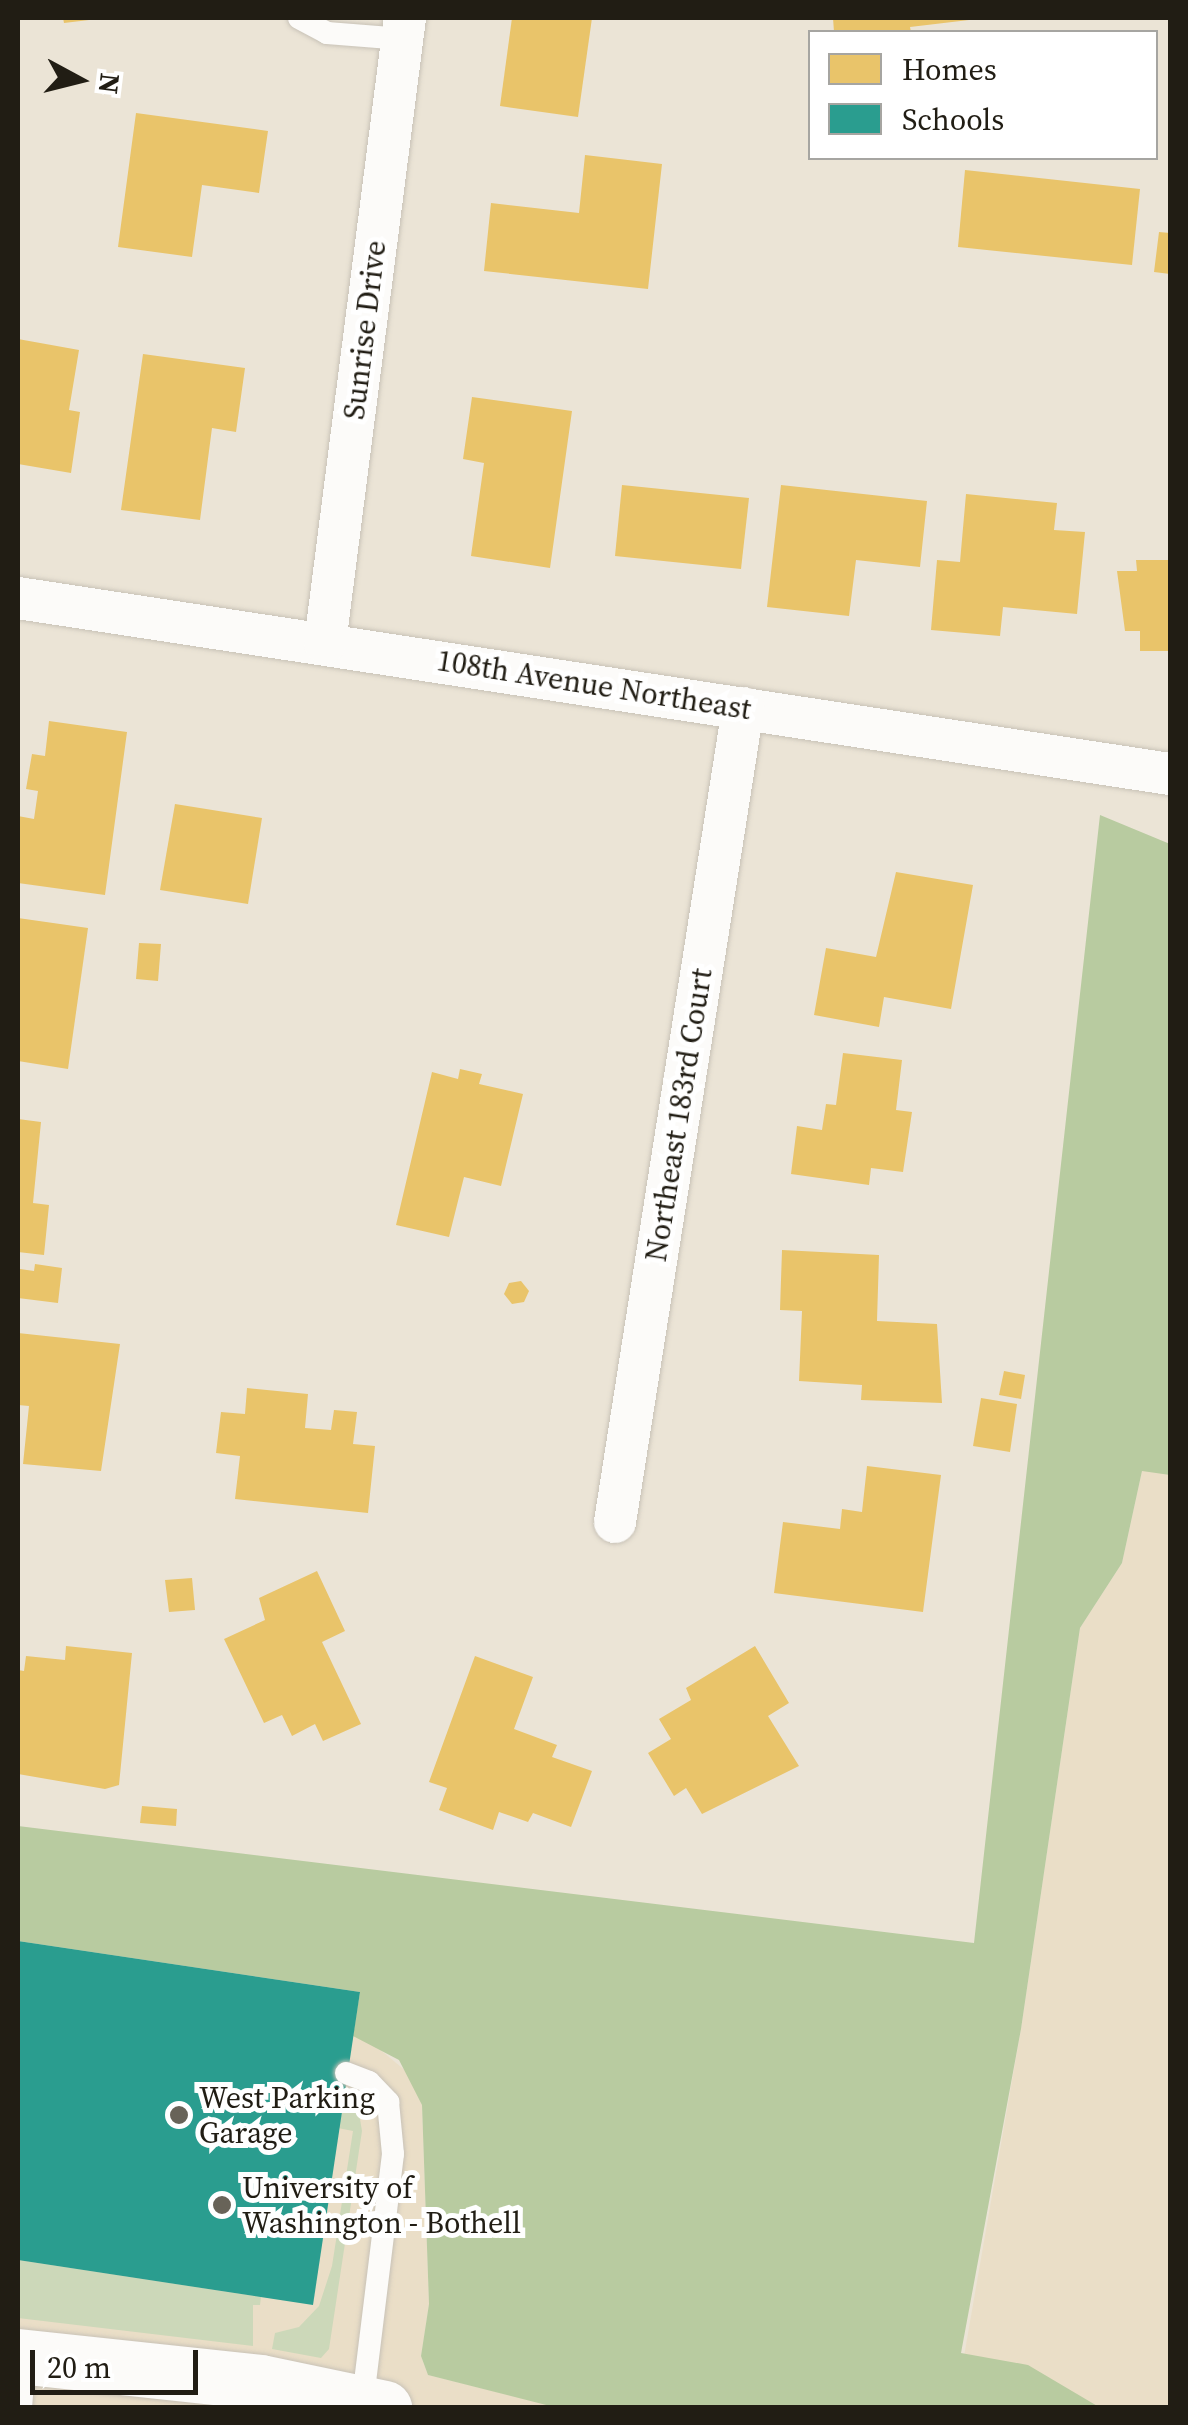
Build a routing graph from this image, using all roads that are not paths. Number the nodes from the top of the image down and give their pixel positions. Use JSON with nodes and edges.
{"nodes":[{"id":1,"x":299,"y":18,"type":"edge"},
{"id":2,"x":404,"y":28,"type":"edge"},
{"id":3,"x":18,"y":598,"type":"edge"},
{"id":4,"x":324,"y":643,"type":"junction"},
{"id":5,"x":743,"y":708,"type":"junction"},
{"id":6,"x":1170,"y":774,"type":"edge"},
{"id":7,"x":615,"y":1522,"type":"dead end"},
{"id":8,"x":346,"y":2073,"type":"dead end"},
{"id":9,"x":21,"y":2373,"type":"edge"},
{"id":10,"x":373,"y":2404,"type":"edge"}],
"edges":[{"from":1,"to":2,"type":"lane"},
{"from":2,"to":4,"type":"street","name":"Sunrise Drive"},
{"from":3,"to":4,"type":"street","name":"108th Avenue Northeast"},
{"from":4,"to":5,"type":"street","name":"108th Avenue Northeast"},
{"from":5,"to":6,"type":"street","name":"108th Avenue Northeast"},
{"from":5,"to":7,"type":"street","name":"Northeast 183rd Court"},
{"from":8,"to":10,"type":"lane"},
{"from":9,"to":10,"type":"street"}]}
